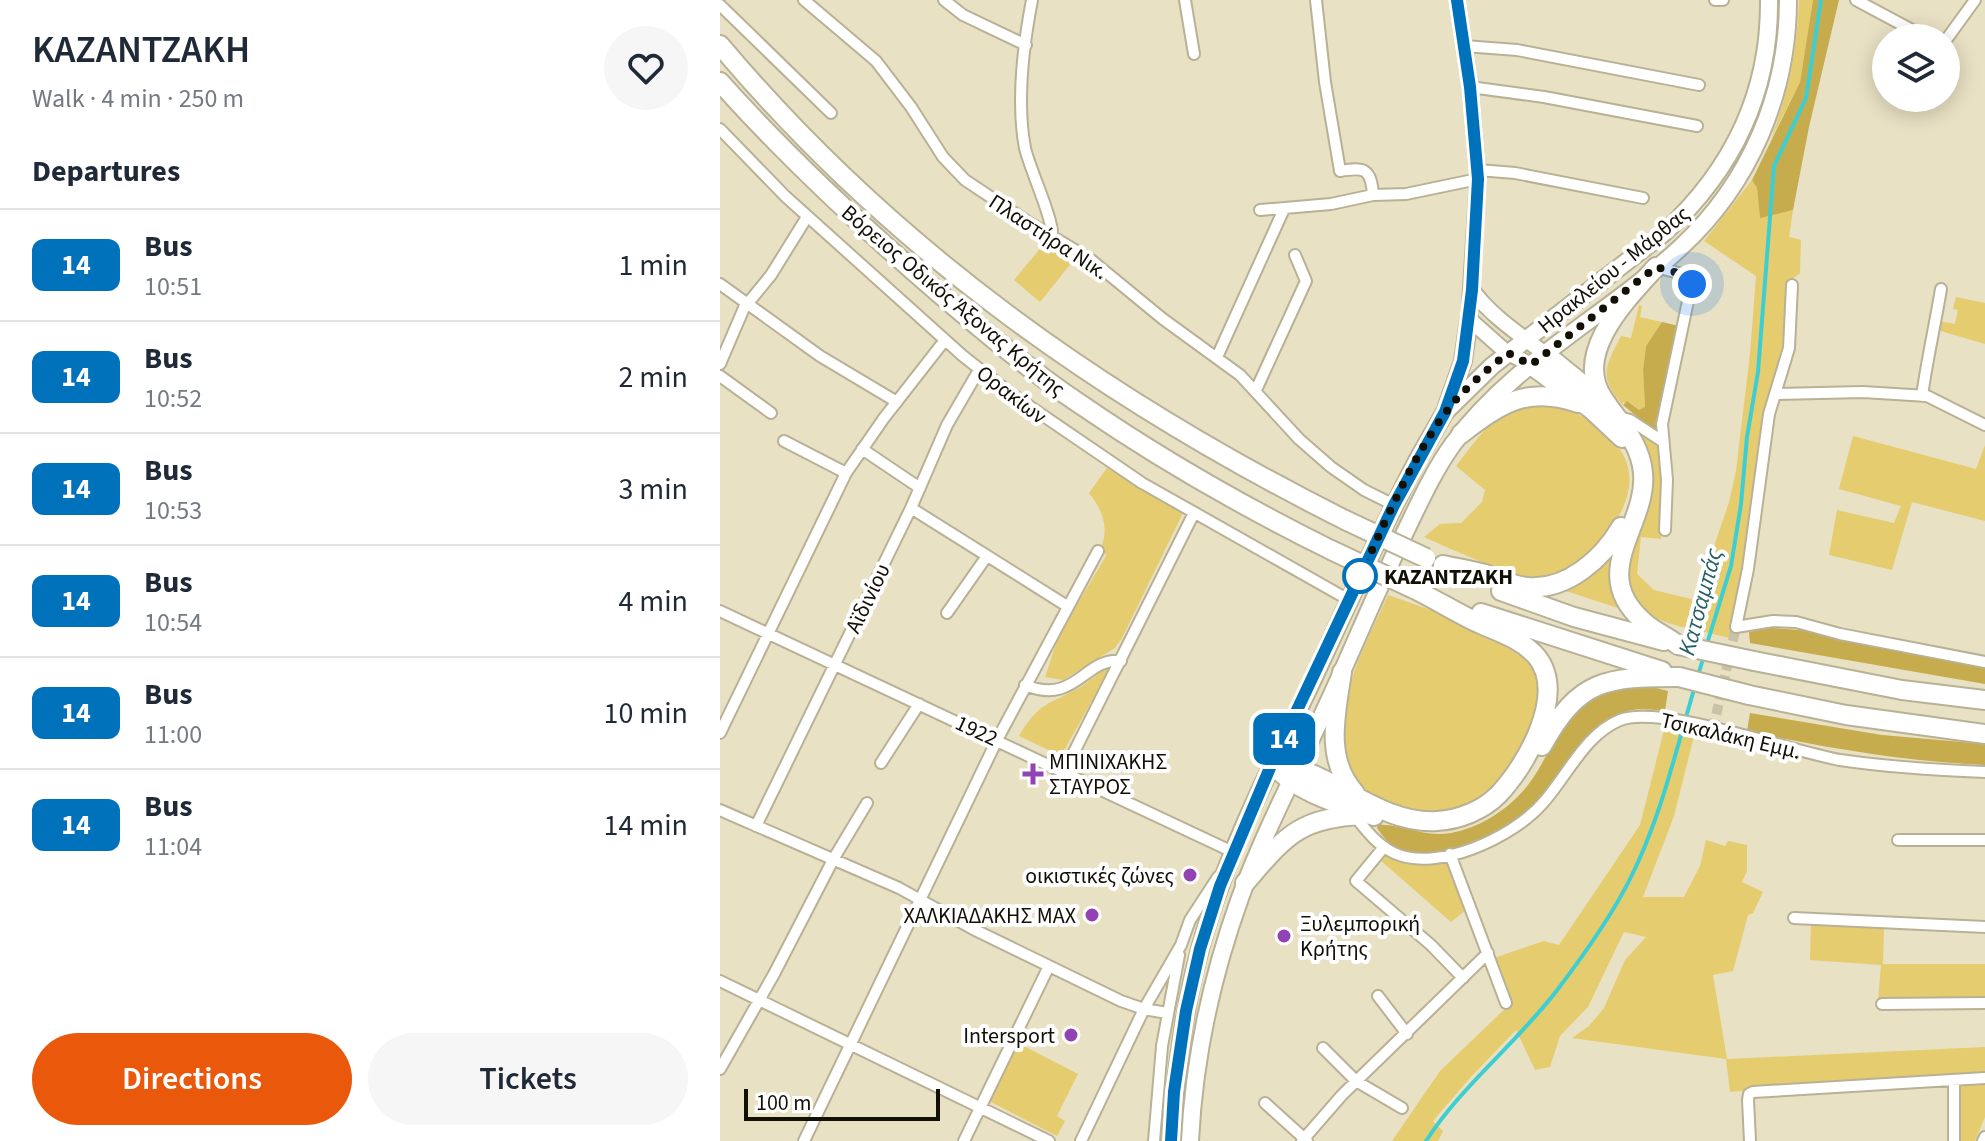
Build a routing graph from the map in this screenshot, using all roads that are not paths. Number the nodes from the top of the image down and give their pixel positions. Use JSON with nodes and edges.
{"nodes":[{"id":1,"x":804,"y":0,"type":"edge"},
{"id":2,"x":944,"y":0,"type":"edge"},
{"id":3,"x":1032,"y":0,"type":"edge"},
{"id":4,"x":1185,"y":0,"type":"edge"},
{"id":5,"x":1316,"y":0,"type":"edge"},
{"id":6,"x":1460,"y":0,"type":"edge"},
{"id":7,"x":1769,"y":0,"type":"edge"},
{"id":8,"x":1788,"y":0,"type":"edge"},
{"id":9,"x":1856,"y":0,"type":"edge"},
{"id":10,"x":1975,"y":0,"type":"edge"},
{"id":11,"x":720,"y":5,"type":"edge"},
{"id":12,"x":1901,"y":24,"type":"edge"},
{"id":13,"x":1958,"y":24,"type":"edge"},
{"id":14,"x":720,"y":45,"type":"edge"},
{"id":15,"x":1026,"y":45,"type":"junction"},
{"id":16,"x":1464,"y":46,"type":"junction"},
{"id":17,"x":1194,"y":54,"type":"dead end"},
{"id":18,"x":720,"y":82,"type":"edge"},
{"id":19,"x":1699,"y":85,"type":"dead end"},
{"id":20,"x":1470,"y":87,"type":"junction"},
{"id":21,"x":831,"y":113,"type":"dead end"},
{"id":22,"x":1697,"y":126,"type":"dead end"},
{"id":23,"x":721,"y":133,"type":"edge"},
{"id":24,"x":1478,"y":174,"type":"junction"},
{"id":25,"x":1373,"y":195,"type":"junction"},
{"id":26,"x":1643,"y":198,"type":"dead end"},
{"id":27,"x":1284,"y":209,"type":"junction"},
{"id":28,"x":1260,"y":210,"type":"dead end"},
{"id":29,"x":807,"y":217,"type":"junction"},
{"id":30,"x":1052,"y":236,"type":"junction"},
{"id":31,"x":1295,"y":255,"type":"dead end"},
{"id":32,"x":1656,"y":267,"type":"junction"},
{"id":33,"x":720,"y":284,"type":"edge"},
{"id":34,"x":1792,"y":285,"type":"dead end"},
{"id":35,"x":1941,"y":289,"type":"dead end"},
{"id":36,"x":1472,"y":290,"type":"junction"},
{"id":37,"x":747,"y":304,"type":"junction"},
{"id":38,"x":1469,"y":319,"type":"junction"},
{"id":39,"x":1525,"y":339,"type":"junction"},
{"id":40,"x":945,"y":340,"type":"junction"},
{"id":41,"x":1508,"y":353,"type":"junction"},
{"id":42,"x":1217,"y":357,"type":"junction"},
{"id":43,"x":1538,"y":359,"type":"junction"},
{"id":44,"x":720,"y":364,"type":"edge"},
{"id":45,"x":979,"y":370,"type":"junction"},
{"id":46,"x":720,"y":376,"type":"edge"},
{"id":47,"x":1256,"y":390,"type":"junction"},
{"id":48,"x":1776,"y":394,"type":"junction"},
{"id":49,"x":1922,"y":396,"type":"junction"},
{"id":50,"x":897,"y":402,"type":"junction"},
{"id":51,"x":1605,"y":410,"type":"junction"},
{"id":52,"x":1445,"y":412,"type":"junction"},
{"id":53,"x":771,"y":413,"type":"dead end"},
{"id":54,"x":1985,"y":425,"type":"edge"},
{"id":55,"x":1461,"y":434,"type":"junction"},
{"id":56,"x":784,"y":441,"type":"dead end"},
{"id":57,"x":1662,"y":441,"type":"junction"},
{"id":58,"x":862,"y":449,"type":"junction"},
{"id":59,"x":846,"y":473,"type":"junction"},
{"id":60,"x":920,"y":488,"type":"junction"},
{"id":61,"x":1394,"y":505,"type":"junction"},
{"id":62,"x":911,"y":508,"type":"junction"},
{"id":63,"x":1194,"y":513,"type":"junction"},
{"id":64,"x":1665,"y":530,"type":"dead end"},
{"id":65,"x":1098,"y":551,"type":"dead end"},
{"id":66,"x":987,"y":556,"type":"junction"},
{"id":67,"x":1434,"y":562,"type":"junction"},
{"id":68,"x":1414,"y":589,"type":"junction"},
{"id":69,"x":1349,"y":600,"type":"junction"},
{"id":70,"x":1067,"y":606,"type":"junction"},
{"id":71,"x":720,"y":611,"type":"edge"},
{"id":72,"x":947,"y":613,"type":"dead end"},
{"id":73,"x":767,"y":633,"type":"junction"},
{"id":74,"x":1678,"y":645,"type":"junction"},
{"id":75,"x":1121,"y":661,"type":"junction"},
{"id":76,"x":1985,"y":662,"type":"edge"},
{"id":77,"x":835,"y":665,"type":"junction"},
{"id":78,"x":1342,"y":672,"type":"junction"},
{"id":79,"x":1679,"y":677,"type":"junction"},
{"id":80,"x":1025,"y":685,"type":"junction"},
{"id":81,"x":1985,"y":700,"type":"edge"},
{"id":82,"x":919,"y":704,"type":"junction"},
{"id":83,"x":724,"y":714,"type":"edge"},
{"id":84,"x":720,"y":733,"type":"edge"},
{"id":85,"x":1985,"y":734,"type":"edge"},
{"id":86,"x":997,"y":740,"type":"junction"},
{"id":87,"x":881,"y":763,"type":"dead end"},
{"id":88,"x":1272,"y":763,"type":"junction"},
{"id":89,"x":1064,"y":772,"type":"junction"},
{"id":90,"x":1985,"y":772,"type":"edge"},
{"id":91,"x":1296,"y":775,"type":"junction"},
{"id":92,"x":867,"y":803,"type":"dead end"},
{"id":93,"x":1361,"y":809,"type":"junction"},
{"id":94,"x":720,"y":810,"type":"edge"},
{"id":95,"x":756,"y":826,"type":"junction"},
{"id":96,"x":1898,"y":840,"type":"dead end"},
{"id":97,"x":1985,"y":840,"type":"edge"},
{"id":98,"x":1384,"y":847,"type":"junction"},
{"id":99,"x":1450,"y":854,"type":"junction"},
{"id":100,"x":1231,"y":857,"type":"junction"},
{"id":101,"x":834,"y":858,"type":"junction"},
{"id":102,"x":1245,"y":883,"type":"junction"},
{"id":103,"x":922,"y":900,"type":"junction"},
{"id":104,"x":1794,"y":918,"type":"dead end"},
{"id":105,"x":1985,"y":927,"type":"edge"},
{"id":106,"x":1181,"y":945,"type":"junction"},
{"id":107,"x":1488,"y":953,"type":"junction"},
{"id":108,"x":1049,"y":966,"type":"junction"},
{"id":109,"x":1463,"y":978,"type":"junction"},
{"id":110,"x":720,"y":981,"type":"edge"},
{"id":111,"x":1378,"y":996,"type":"dead end"},
{"id":112,"x":759,"y":1000,"type":"junction"},
{"id":113,"x":1506,"y":1003,"type":"dead end"},
{"id":114,"x":1985,"y":1003,"type":"edge"},
{"id":115,"x":1882,"y":1004,"type":"dead end"},
{"id":116,"x":1144,"y":1009,"type":"junction"},
{"id":117,"x":1167,"y":1013,"type":"junction"},
{"id":118,"x":1407,"y":1034,"type":"junction"},
{"id":119,"x":851,"y":1044,"type":"junction"},
{"id":120,"x":1323,"y":1048,"type":"dead end"},
{"id":121,"x":720,"y":1069,"type":"edge"},
{"id":122,"x":1985,"y":1078,"type":"edge"},
{"id":123,"x":1954,"y":1080,"type":"junction"},
{"id":124,"x":1356,"y":1081,"type":"junction"},
{"id":125,"x":1265,"y":1103,"type":"dead end"},
{"id":126,"x":980,"y":1107,"type":"junction"},
{"id":127,"x":1402,"y":1108,"type":"dead end"},
{"id":128,"x":1304,"y":1140,"type":"edge"},
{"id":129,"x":804,"y":1141,"type":"edge"},
{"id":130,"x":964,"y":1141,"type":"edge"},
{"id":131,"x":1049,"y":1141,"type":"edge"},
{"id":132,"x":1081,"y":1141,"type":"edge"},
{"id":133,"x":1154,"y":1141,"type":"edge"},
{"id":134,"x":1171,"y":1141,"type":"edge"},
{"id":135,"x":1190,"y":1141,"type":"edge"},
{"id":136,"x":1750,"y":1141,"type":"edge"},
{"id":137,"x":1954,"y":1141,"type":"edge"}],
"edges":[{"from":1,"to":30,"type":"street","name":"Πλαστήρα Νικ."},
{"from":2,"to":15,"type":"street"},
{"from":3,"to":15,"type":"street"},
{"from":4,"to":17,"type":"street"},
{"from":5,"to":25,"type":"street"},
{"from":6,"to":16,"type":"street"},
{"from":7,"to":39,"type":"main road","name":"Ηρακλείου - Μάρθας"},
{"from":8,"to":32,"type":"main road","name":"Ηρακλείου - Μάρθας"},
{"from":9,"to":12,"type":"street"},
{"from":10,"to":13,"type":"street"},
{"from":11,"to":21,"type":"street"},
{"from":14,"to":67,"type":"highway","name":"Βόρειος Οδικός Άξονας Κρήτης","bridge":true},
{"from":15,"to":30,"type":"street"},
{"from":16,"to":19,"type":"street"},
{"from":16,"to":20,"type":"street"},
{"from":18,"to":68,"type":"highway","name":"Βόρειος Οδικός Άξονας Κρήτης","bridge":true},
{"from":20,"to":22,"type":"street"},
{"from":20,"to":24,"type":"street"},
{"from":23,"to":29,"type":"street","name":"Ορακίων"},
{"from":24,"to":25,"type":"street"},
{"from":24,"to":26,"type":"street"},
{"from":24,"to":36,"type":"street"},
{"from":25,"to":27,"type":"street"},
{"from":27,"to":28,"type":"street"},
{"from":27,"to":42,"type":"street"},
{"from":29,"to":37,"type":"street"},
{"from":29,"to":40,"type":"street","name":"Ορακίων"},
{"from":30,"to":42,"type":"street","name":"Πλαστήρα Νικ."},
{"from":31,"to":47,"type":"street"},
{"from":32,"to":43,"type":"main road","name":"Ηρακλείου - Μάρθας"},
{"from":32,"to":51,"type":"highway"},
{"from":32,"to":57,"type":"street"},
{"from":33,"to":37,"type":"street"},
{"from":34,"to":48,"type":"street"},
{"from":35,"to":49,"type":"street"},
{"from":36,"to":38,"type":"street"},
{"from":36,"to":39,"type":"street"},
{"from":37,"to":44,"type":"street"},
{"from":37,"to":50,"type":"street"},
{"from":38,"to":41,"type":"street"},
{"from":38,"to":52,"type":"main road"},
{"from":39,"to":41,"type":"main road","name":"Ηρακλείου - Μάρθας"},
{"from":39,"to":43,"type":"street"},
{"from":40,"to":45,"type":"street","name":"Ορακίων"},
{"from":40,"to":50,"type":"street"},
{"from":41,"to":43,"type":"street"},
{"from":41,"to":52,"type":"main road","name":"Ηρακλείου - Μάρθας"},
{"from":42,"to":47,"type":"street","name":"Πλαστήρα Νικ."},
{"from":43,"to":51,"type":"highway"},
{"from":43,"to":55,"type":"main road","name":"Ηρακλείου - Μάρθας"},
{"from":45,"to":60,"type":"street","name":"Αϊδινίου"},
{"from":45,"to":63,"type":"street","name":"Ορακίων"},
{"from":46,"to":53,"type":"street"},
{"from":47,"to":61,"type":"street","name":"Πλαστήρα Νικ."},
{"from":48,"to":49,"type":"street"},
{"from":48,"to":76,"type":"street"},
{"from":49,"to":54,"type":"street"},
{"from":50,"to":58,"type":"street"},
{"from":51,"to":55,"type":"highway"},
{"from":51,"to":57,"type":"street"},
{"from":51,"to":67,"type":"highway"},
{"from":51,"to":74,"type":"highway"},
{"from":52,"to":61,"type":"main road"},
{"from":55,"to":78,"type":"main road","name":"Ηρακλείου - Μάρθας"},
{"from":56,"to":59,"type":"street"},
{"from":57,"to":64,"type":"street"},
{"from":58,"to":59,"type":"street"},
{"from":58,"to":60,"type":"street"},
{"from":59,"to":73,"type":"street"},
{"from":60,"to":62,"type":"street","name":"Αϊδινίου"},
{"from":61,"to":69,"type":"main road"},
{"from":62,"to":66,"type":"street"},
{"from":62,"to":77,"type":"street","name":"Αϊδινίου"},
{"from":63,"to":69,"type":"street","name":"Ορακίων"},
{"from":63,"to":75,"type":"street"},
{"from":65,"to":70,"type":"street"},
{"from":66,"to":70,"type":"street"},
{"from":66,"to":72,"type":"street"},
{"from":67,"to":74,"type":"highway","name":"Βόρειος Οδικός Άξονας Κρήτης"},
{"from":68,"to":79,"type":"highway","name":"Βόρειος Οδικός Άξονας Κρήτης"},
{"from":68,"to":93,"type":"highway"},
{"from":69,"to":88,"type":"main road"},
{"from":70,"to":80,"type":"street"},
{"from":71,"to":73,"type":"street","name":"1922"},
{"from":73,"to":77,"type":"street","name":"1922"},
{"from":73,"to":83,"type":"street"},
{"from":74,"to":81,"type":"highway","name":"Βόρειος Οδικός Άξονας Κρήτης","bridge":true},
{"from":75,"to":80,"type":"street"},
{"from":75,"to":89,"type":"street"},
{"from":77,"to":82,"type":"street","name":"1922"},
{"from":77,"to":95,"type":"street","name":"Αϊδινίου"},
{"from":78,"to":91,"type":"main road","name":"Ηρακλείου - Μάρθας"},
{"from":78,"to":93,"type":"highway"},
{"from":79,"to":85,"type":"highway","name":"Βόρειος Οδικός Άξονας Κρήτης","bridge":true},
{"from":79,"to":93,"type":"highway"},
{"from":80,"to":86,"type":"street"},
{"from":82,"to":86,"type":"street","name":"1922"},
{"from":82,"to":87,"type":"street"},
{"from":83,"to":84,"type":"street"},
{"from":86,"to":89,"type":"street","name":"1922"},
{"from":86,"to":103,"type":"street"},
{"from":88,"to":91,"type":"highway"},
{"from":88,"to":100,"type":"main road"},
{"from":89,"to":100,"type":"street","name":"1922"},
{"from":90,"to":99,"type":"street","name":"Τσικαλάκη Εμμ."},
{"from":91,"to":93,"type":"highway"},
{"from":91,"to":102,"type":"main road","name":"Ηρακλείου - Μάρθας"},
{"from":92,"to":101,"type":"street"},
{"from":93,"to":98,"type":"street"},
{"from":93,"to":102,"type":"highway"},
{"from":94,"to":95,"type":"street"},
{"from":95,"to":101,"type":"street"},
{"from":96,"to":97,"type":"street"},
{"from":98,"to":99,"type":"street","name":"Τσικαλάκη Εμμ."},
{"from":98,"to":109,"type":"street"},
{"from":99,"to":107,"type":"street"},
{"from":100,"to":106,"type":"street"},
{"from":100,"to":134,"type":"main road"},
{"from":101,"to":103,"type":"street"},
{"from":101,"to":112,"type":"street"},
{"from":102,"to":135,"type":"main road","name":"Ηρακλείου - Μάρθας"},
{"from":103,"to":108,"type":"street"},
{"from":103,"to":119,"type":"street"},
{"from":104,"to":105,"type":"street"},
{"from":106,"to":116,"type":"street"},
{"from":106,"to":117,"type":"street"},
{"from":107,"to":109,"type":"street"},
{"from":107,"to":113,"type":"street"},
{"from":108,"to":116,"type":"street"},
{"from":108,"to":126,"type":"street"},
{"from":109,"to":118,"type":"street"},
{"from":110,"to":112,"type":"street"},
{"from":111,"to":118,"type":"street"},
{"from":112,"to":119,"type":"street"},
{"from":112,"to":121,"type":"street"},
{"from":114,"to":115,"type":"street"},
{"from":116,"to":117,"type":"street"},
{"from":116,"to":132,"type":"street"},
{"from":117,"to":133,"type":"street"},
{"from":118,"to":124,"type":"street"},
{"from":119,"to":126,"type":"street"},
{"from":119,"to":129,"type":"street"},
{"from":120,"to":124,"type":"street"},
{"from":122,"to":123,"type":"street"},
{"from":123,"to":136,"type":"street"},
{"from":123,"to":137,"type":"street"},
{"from":124,"to":127,"type":"street"},
{"from":124,"to":128,"type":"street"},
{"from":125,"to":128,"type":"street"},
{"from":126,"to":130,"type":"street"},
{"from":126,"to":131,"type":"street"}]}
